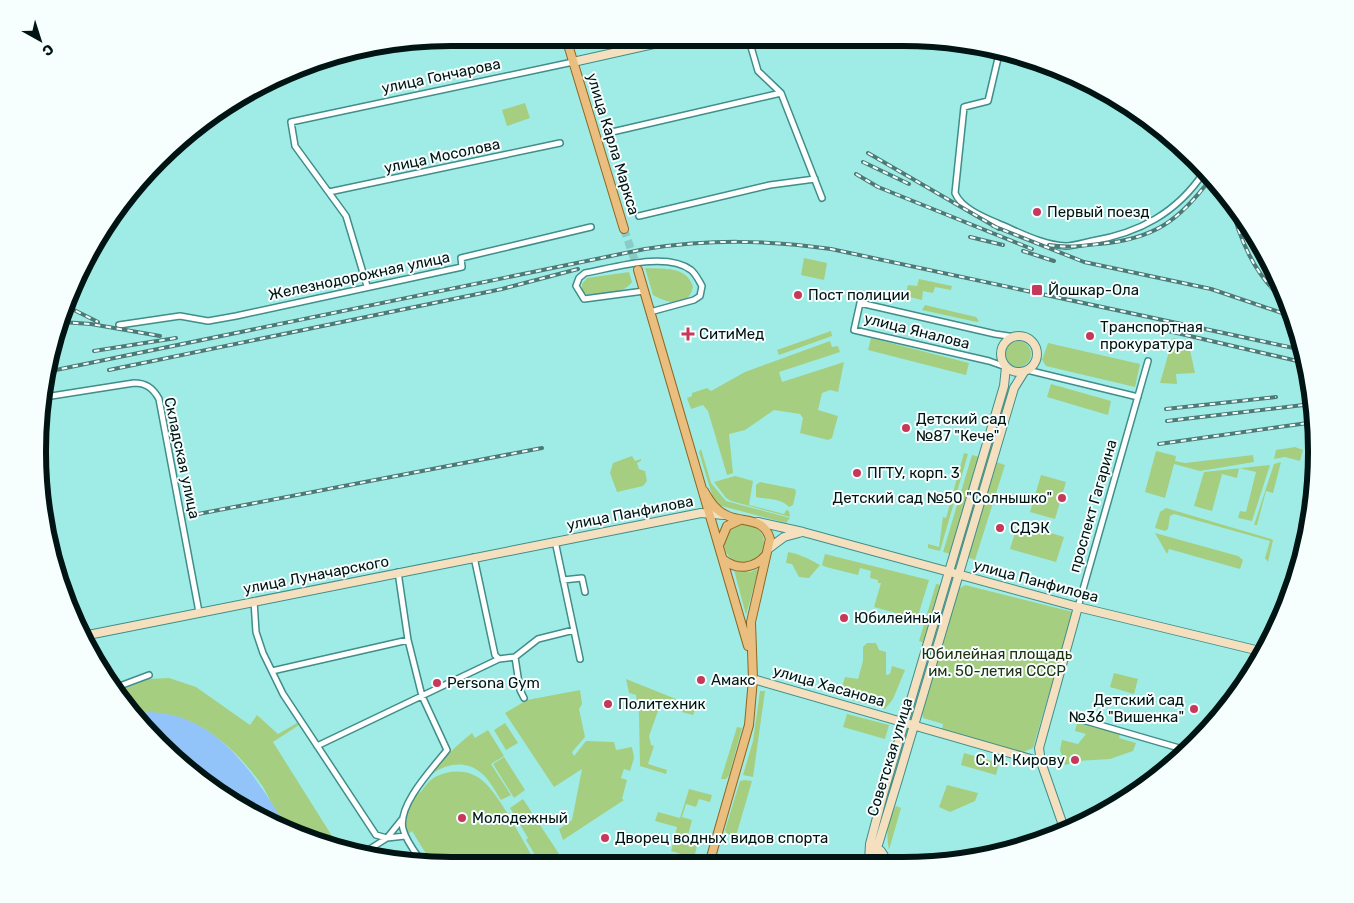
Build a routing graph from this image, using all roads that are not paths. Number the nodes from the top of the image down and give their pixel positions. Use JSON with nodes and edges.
{"nodes":[{"id":1,"x":568,"y":46,"type":"edge"},
{"id":2,"x":645,"y":46,"type":"edge"},
{"id":3,"x":752,"y":46,"type":"edge"},
{"id":4,"x":999,"y":58,"type":"edge"},
{"id":5,"x":573,"y":62,"type":"junction"},
{"id":6,"x":782,"y":93,"type":"junction"},
{"id":7,"x":612,"y":132,"type":"dead end"},
{"id":8,"x":560,"y":143,"type":"dead end"},
{"id":9,"x":1200,"y":177,"type":"edge"},
{"id":10,"x":815,"y":179,"type":"junction"},
{"id":11,"x":329,"y":192,"type":"junction"},
{"id":12,"x":822,"y":198,"type":"dead end"},
{"id":13,"x":639,"y":216,"type":"dead end"},
{"id":14,"x":591,"y":227,"type":"dead end"},
{"id":15,"x":624,"y":229,"type":"tunnel mouth"},
{"id":16,"x":638,"y":270,"type":"tunnel mouth"},
{"id":17,"x":367,"y":286,"type":"junction"},
{"id":18,"x":644,"y":291,"type":"junction"},
{"id":19,"x":650,"y":312,"type":"junction"},
{"id":20,"x":119,"y":325,"type":"dead end"},
{"id":21,"x":1015,"y":336,"type":"junction"},
{"id":22,"x":1148,"y":361,"type":"dead end"},
{"id":23,"x":1006,"y":367,"type":"junction"},
{"id":24,"x":1026,"y":371,"type":"junction"},
{"id":25,"x":50,"y":396,"type":"edge"},
{"id":26,"x":1138,"y":396,"type":"junction"},
{"id":27,"x":704,"y":491,"type":"junction"},
{"id":28,"x":710,"y":512,"type":"junction"},
{"id":29,"x":729,"y":516,"type":"junction"},
{"id":30,"x":744,"y":519,"type":"junction"},
{"id":31,"x":758,"y":522,"type":"junction"},
{"id":32,"x":803,"y":532,"type":"junction"},
{"id":33,"x":555,"y":541,"type":"junction"},
{"id":34,"x":720,"y":545,"type":"junction"},
{"id":35,"x":768,"y":551,"type":"junction"},
{"id":36,"x":474,"y":557,"type":"junction"},
{"id":37,"x":724,"y":560,"type":"junction"},
{"id":38,"x":398,"y":572,"type":"junction"},
{"id":39,"x":949,"y":572,"type":"junction"},
{"id":40,"x":958,"y":575,"type":"junction"},
{"id":41,"x":563,"y":580,"type":"junction"},
{"id":42,"x":585,"y":592,"type":"dead end"},
{"id":43,"x":254,"y":601,"type":"junction"},
{"id":44,"x":1078,"y":607,"type":"junction"},
{"id":45,"x":199,"y":612,"type":"junction"},
{"id":46,"x":574,"y":630,"type":"junction"},
{"id":47,"x":90,"y":635,"type":"edge"},
{"id":48,"x":408,"y":640,"type":"junction"},
{"id":49,"x":1255,"y":650,"type":"edge"},
{"id":50,"x":515,"y":657,"type":"junction"},
{"id":51,"x":751,"y":657,"type":"junction"},
{"id":52,"x":580,"y":658,"type":"dead end"},
{"id":53,"x":499,"y":659,"type":"junction"},
{"id":54,"x":272,"y":671,"type":"junction"},
{"id":55,"x":149,"y":675,"type":"dead end"},
{"id":56,"x":753,"y":678,"type":"junction"},
{"id":57,"x":121,"y":685,"type":"edge"},
{"id":58,"x":422,"y":696,"type":"junction"},
{"id":59,"x":524,"y":698,"type":"dead end"},
{"id":60,"x":1079,"y":720,"type":"dead end"},
{"id":61,"x":905,"y":722,"type":"junction"},
{"id":62,"x":914,"y":725,"type":"junction"},
{"id":63,"x":317,"y":746,"type":"junction"},
{"id":64,"x":1179,"y":748,"type":"edge"},
{"id":65,"x":1041,"y":762,"type":"junction"},
{"id":66,"x":404,"y":816,"type":"junction"},
{"id":67,"x":1063,"y":824,"type":"edge"},
{"id":68,"x":405,"y":836,"type":"junction"},
{"id":69,"x":386,"y":838,"type":"junction"},
{"id":70,"x":873,"y":846,"type":"junction"},
{"id":71,"x":370,"y":849,"type":"edge"},
{"id":72,"x":418,"y":855,"type":"edge"},
{"id":73,"x":711,"y":857,"type":"edge"},
{"id":74,"x":871,"y":857,"type":"edge"},
{"id":75,"x":883,"y":857,"type":"edge"}],
"edges":[{"from":1,"to":5,"type":"main road","name":"улица Карла Маркса"},
{"from":2,"to":5,"type":"main road","name":"улица Гончарова"},
{"from":3,"to":6,"type":"street"},
{"from":4,"to":9,"type":"street"},
{"from":5,"to":11,"type":"street","name":"улица Гончарова"},
{"from":5,"to":15,"type":"main road","name":"улица Карла Маркса"},
{"from":6,"to":7,"type":"street"},
{"from":6,"to":10,"type":"street"},
{"from":8,"to":11,"type":"street","name":"улица Мосолова"},
{"from":10,"to":12,"type":"street"},
{"from":10,"to":13,"type":"street"},
{"from":11,"to":17,"type":"street"},
{"from":14,"to":17,"type":"street","name":"Железнодорожная улица"},
{"from":16,"to":18,"type":"main road"},
{"from":17,"to":20,"type":"street","name":"Железнодорожная улица"},
{"from":18,"to":19,"type":"main road"},
{"from":18,"to":19,"type":"street"},
{"from":19,"to":27,"type":"main road"},
{"from":21,"to":23,"type":"main road"},
{"from":21,"to":23,"type":"street","name":"улица Яналова"},
{"from":21,"to":24,"type":"main road"},
{"from":22,"to":26,"type":"street","name":"проспект Гагарина"},
{"from":23,"to":24,"type":"main road"},
{"from":23,"to":39,"type":"main road","name":"Советская улица"},
{"from":24,"to":26,"type":"street"},
{"from":24,"to":40,"type":"main road","name":"Советская улица"},
{"from":25,"to":45,"type":"street","name":"Складская улица"},
{"from":26,"to":44,"type":"street","name":"проспект Гагарина"},
{"from":27,"to":28,"type":"main road"},
{"from":27,"to":29,"type":"main road"},
{"from":28,"to":29,"type":"main road"},
{"from":28,"to":33,"type":"main road","name":"улица Панфилова"},
{"from":28,"to":34,"type":"main road"},
{"from":29,"to":30,"type":"main road"},
{"from":30,"to":31,"type":"main road"},
{"from":30,"to":34,"type":"main road"},
{"from":31,"to":32,"type":"main road","name":"улица Панфилова"},
{"from":31,"to":35,"type":"main road"},
{"from":32,"to":35,"type":"main road"},
{"from":32,"to":39,"type":"main road","name":"улица Панфилова"},
{"from":33,"to":36,"type":"main road","name":"улица Луначарского"},
{"from":33,"to":41,"type":"street"},
{"from":34,"to":37,"type":"main road"},
{"from":35,"to":37,"type":"main road"},
{"from":35,"to":51,"type":"main road"},
{"from":36,"to":38,"type":"main road","name":"улица Луначарского"},
{"from":36,"to":53,"type":"street"},
{"from":37,"to":51,"type":"main road"},
{"from":38,"to":43,"type":"main road","name":"улица Луначарского"},
{"from":38,"to":48,"type":"street"},
{"from":39,"to":40,"type":"main road","name":"улица Панфилова"},
{"from":39,"to":61,"type":"main road","name":"Советская улица"},
{"from":40,"to":44,"type":"main road","name":"улица Панфилова"},
{"from":40,"to":62,"type":"main road","name":"Советская улица"},
{"from":41,"to":42,"type":"street"},
{"from":41,"to":46,"type":"street"},
{"from":43,"to":45,"type":"main road","name":"улица Луначарского"},
{"from":43,"to":54,"type":"street"},
{"from":44,"to":49,"type":"main road","name":"улица Панфилова"},
{"from":44,"to":65,"type":"main road","name":"проспект Гагарина"},
{"from":45,"to":47,"type":"main road","name":"улица Луначарского"},
{"from":46,"to":50,"type":"street"},
{"from":46,"to":52,"type":"street"},
{"from":48,"to":54,"type":"street"},
{"from":48,"to":58,"type":"street"},
{"from":50,"to":53,"type":"street"},
{"from":50,"to":59,"type":"street"},
{"from":51,"to":56,"type":"main road"},
{"from":53,"to":58,"type":"street"},
{"from":54,"to":63,"type":"street"},
{"from":55,"to":57,"type":"street"},
{"from":56,"to":61,"type":"main road","name":"улица Хасанова"},
{"from":56,"to":73,"type":"main road"},
{"from":58,"to":63,"type":"street"},
{"from":58,"to":66,"type":"street"},
{"from":60,"to":64,"type":"street"},
{"from":61,"to":62,"type":"main road","name":"улица Хасанова"},
{"from":61,"to":70,"type":"main road","name":"Советская улица"},
{"from":62,"to":65,"type":"main road","name":"улица Хасанова"},
{"from":62,"to":70,"type":"main road","name":"Советская улица"},
{"from":63,"to":69,"type":"street"},
{"from":65,"to":67,"type":"main road","name":"проспект Гагарина"},
{"from":66,"to":68,"type":"street"},
{"from":66,"to":69,"type":"street"},
{"from":68,"to":69,"type":"street"},
{"from":68,"to":72,"type":"street"},
{"from":69,"to":71,"type":"street"},
{"from":70,"to":74,"type":"main road","name":"Советская улица"},
{"from":70,"to":75,"type":"main road"}]}
